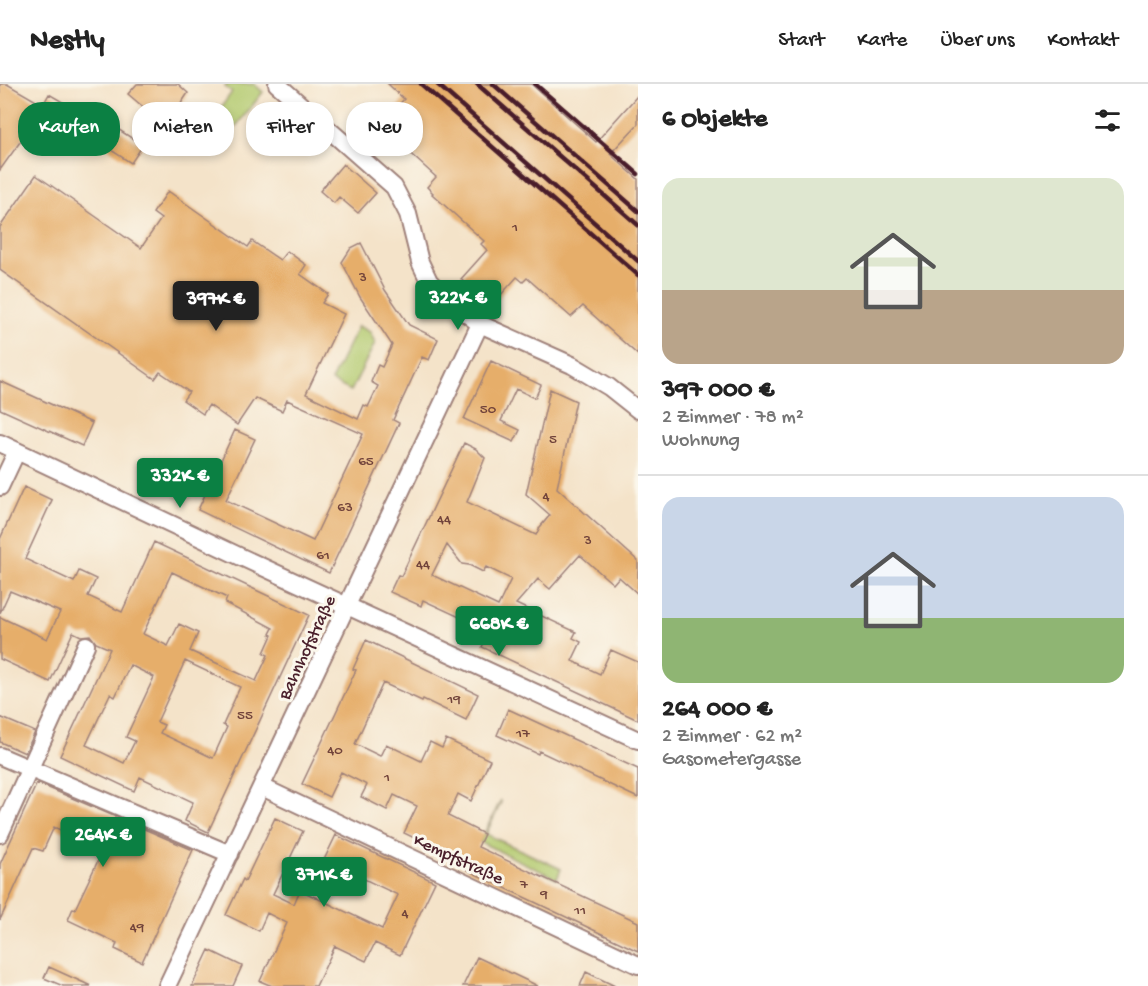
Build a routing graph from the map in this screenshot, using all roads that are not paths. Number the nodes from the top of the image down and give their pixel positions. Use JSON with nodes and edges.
{"nodes":[{"id":1,"x":278,"y":84,"type":"edge"},
{"id":2,"x":480,"y":324,"type":"junction"},
{"id":3,"x":636,"y":408,"type":"edge"},
{"id":4,"x":0,"y":443,"type":"edge"},
{"id":5,"x":17,"y":451,"type":"junction"},
{"id":6,"x":0,"y":487,"type":"edge"},
{"id":7,"x":347,"y":605,"type":"junction"},
{"id":8,"x":86,"y":645,"type":"dead end"},
{"id":9,"x":638,"y":740,"type":"edge"},
{"id":10,"x":0,"y":756,"type":"edge"},
{"id":11,"x":30,"y":769,"type":"junction"},
{"id":12,"x":262,"y":787,"type":"junction"},
{"id":13,"x":0,"y":834,"type":"edge"},
{"id":14,"x":230,"y":854,"type":"junction"},
{"id":15,"x":638,"y":965,"type":"edge"},
{"id":16,"x":167,"y":986,"type":"edge"}],
"edges":[{"from":1,"to":2,"type":"street"},
{"from":2,"to":3,"type":"street"},
{"from":2,"to":7,"type":"street","name":"Bahnhofstraße"},
{"from":4,"to":5,"type":"street"},
{"from":5,"to":6,"type":"street"},
{"from":5,"to":7,"type":"street"},
{"from":7,"to":9,"type":"street"},
{"from":7,"to":12,"type":"street","name":"Bahnhofstraße"},
{"from":8,"to":11,"type":"street"},
{"from":10,"to":11,"type":"street"},
{"from":11,"to":13,"type":"street"},
{"from":11,"to":14,"type":"street"},
{"from":12,"to":14,"type":"street","name":"Bahnhofstraße"},
{"from":12,"to":15,"type":"street","name":"Kempfstraße"},
{"from":14,"to":16,"type":"street","name":"Bahnhofstraße"}]}
